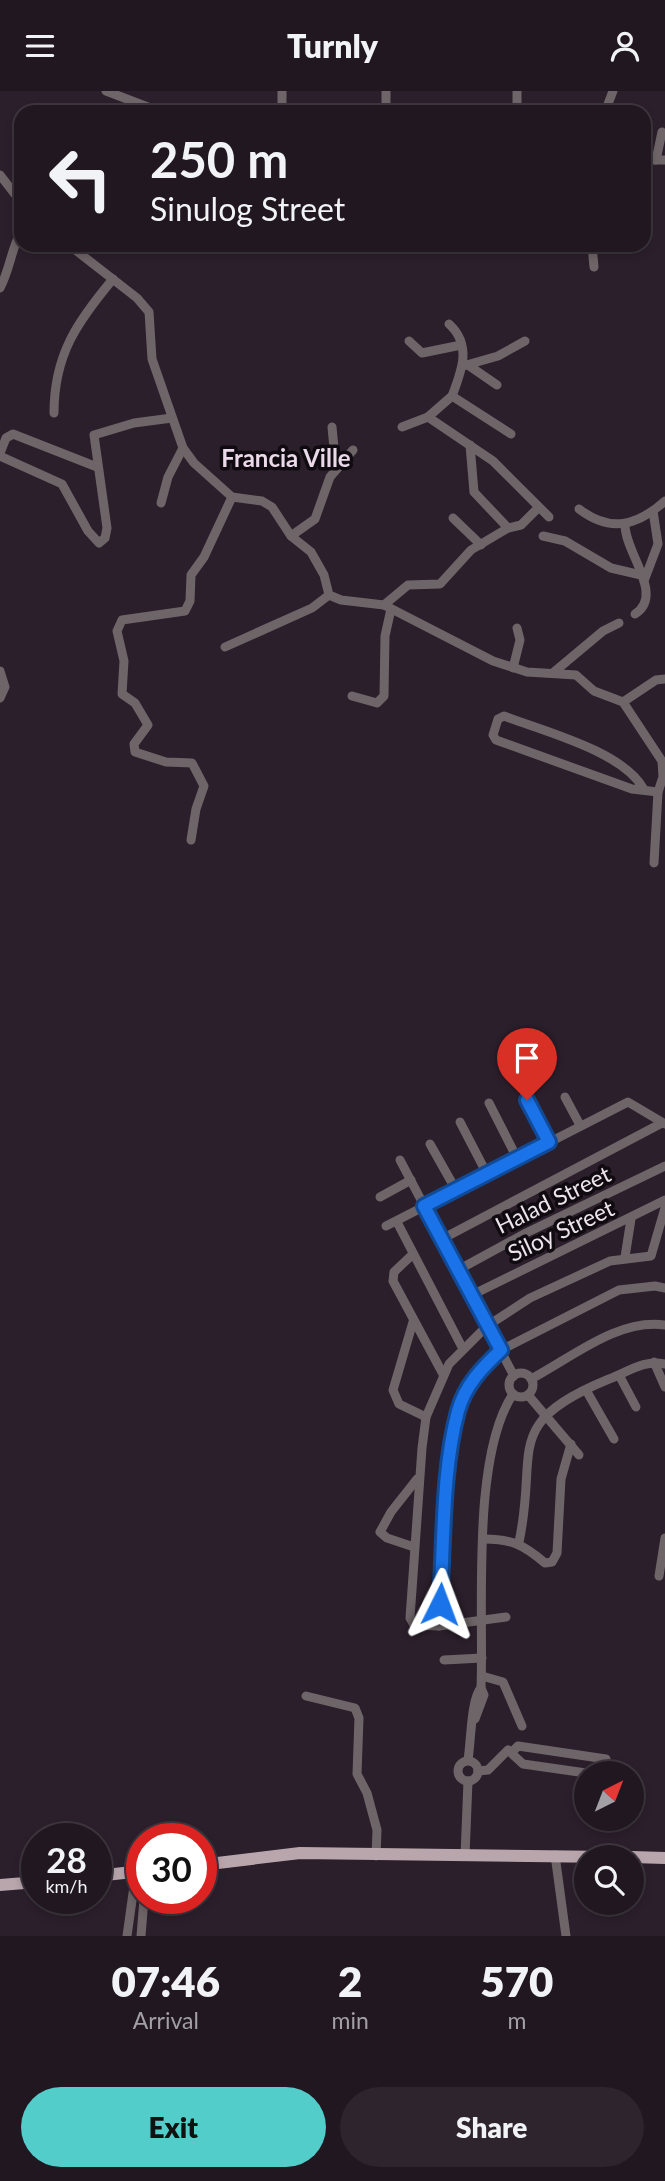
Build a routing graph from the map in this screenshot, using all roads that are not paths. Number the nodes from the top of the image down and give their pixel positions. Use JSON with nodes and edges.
{"nodes":[{"id":1,"x":106,"y":91,"type":"edge"},
{"id":2,"x":143,"y":105,"type":"edge"},
{"id":3,"x":662,"y":132,"type":"dead end"},
{"id":4,"x":660,"y":160,"type":"edge"},
{"id":5,"x":0,"y":175,"type":"edge"},
{"id":6,"x":14,"y":193,"type":"edge"},
{"id":7,"x":14,"y":246,"type":"edge"},
{"id":8,"x":78,"y":252,"type":"edge"},
{"id":9,"x":593,"y":252,"type":"edge"},
{"id":10,"x":594,"y":267,"type":"dead end"},
{"id":11,"x":113,"y":279,"type":"junction"},
{"id":12,"x":0,"y":288,"type":"edge"},
{"id":13,"x":449,"y":324,"type":"dead end"},
{"id":14,"x":409,"y":341,"type":"dead end"},
{"id":15,"x":525,"y":341,"type":"dead end"},
{"id":16,"x":461,"y":345,"type":"junction"},
{"id":17,"x":465,"y":366,"type":"junction"},
{"id":18,"x":497,"y":385,"type":"dead end"},
{"id":19,"x":453,"y":397,"type":"junction"},
{"id":20,"x":54,"y":413,"type":"dead end"},
{"id":21,"x":428,"y":417,"type":"junction"},
{"id":22,"x":172,"y":418,"type":"junction"},
{"id":23,"x":332,"y":426,"type":"dead end"},
{"id":24,"x":402,"y":426,"type":"dead end"},
{"id":25,"x":512,"y":434,"type":"dead end"},
{"id":26,"x":470,"y":445,"type":"junction"},
{"id":27,"x":183,"y":448,"type":"junction"},
{"id":28,"x":353,"y":450,"type":"dead end"},
{"id":29,"x":0,"y":455,"type":"edge"},
{"id":30,"x":97,"y":467,"type":"junction"},
{"id":31,"x":336,"y":470,"type":"junction"},
{"id":32,"x":232,"y":497,"type":"junction"},
{"id":33,"x":665,"y":501,"type":"edge"},
{"id":34,"x":161,"y":503,"type":"dead end"},
{"id":35,"x":538,"y":507,"type":"junction"},
{"id":36,"x":579,"y":509,"type":"dead end"},
{"id":37,"x":653,"y":511,"type":"junction"},
{"id":38,"x":549,"y":517,"type":"dead end"},
{"id":39,"x":453,"y":518,"type":"dead end"},
{"id":40,"x":625,"y":525,"type":"junction"},
{"id":41,"x":508,"y":528,"type":"junction"},
{"id":42,"x":291,"y":536,"type":"junction"},
{"id":43,"x":543,"y":536,"type":"dead end"},
{"id":44,"x":481,"y":545,"type":"junction"},
{"id":45,"x":642,"y":578,"type":"junction"},
{"id":46,"x":329,"y":595,"type":"junction"},
{"id":47,"x":388,"y":607,"type":"junction"},
{"id":48,"x":635,"y":614,"type":"dead end"},
{"id":49,"x":619,"y":623,"type":"dead end"},
{"id":50,"x":517,"y":628,"type":"dead end"},
{"id":51,"x":225,"y":647,"type":"dead end"},
{"id":52,"x":513,"y":668,"type":"junction"},
{"id":53,"x":0,"y":671,"type":"edge"},
{"id":54,"x":554,"y":672,"type":"junction"},
{"id":55,"x":665,"y":678,"type":"edge"},
{"id":56,"x":352,"y":696,"type":"dead end"},
{"id":57,"x":0,"y":698,"type":"edge"},
{"id":58,"x":623,"y":702,"type":"junction"},
{"id":59,"x":664,"y":777,"type":"edge"},
{"id":60,"x":643,"y":788,"type":"junction"},
{"id":61,"x":658,"y":792,"type":"junction"},
{"id":62,"x":660,"y":834,"type":"edge"},
{"id":63,"x":191,"y":840,"type":"dead end"},
{"id":64,"x":653,"y":863,"type":"dead end"},
{"id":65,"x":565,"y":1097,"type":"dead end"},
{"id":66,"x":527,"y":1100,"type":"dead end"},
{"id":67,"x":489,"y":1103,"type":"dead end"},
{"id":68,"x":460,"y":1122,"type":"dead end"},
{"id":69,"x":663,"y":1123,"type":"edge"},
{"id":70,"x":580,"y":1125,"type":"junction"},
{"id":71,"x":549,"y":1142,"type":"junction"},
{"id":72,"x":430,"y":1144,"type":"dead end"},
{"id":73,"x":517,"y":1158,"type":"junction"},
{"id":74,"x":400,"y":1160,"type":"dead end"},
{"id":75,"x":665,"y":1166,"type":"edge"},
{"id":76,"x":486,"y":1174,"type":"junction"},
{"id":77,"x":411,"y":1180,"type":"junction"},
{"id":78,"x":456,"y":1190,"type":"junction"},
{"id":79,"x":380,"y":1197,"type":"dead end"},
{"id":80,"x":665,"y":1200,"type":"edge"},
{"id":81,"x":424,"y":1206,"type":"junction"},
{"id":82,"x":665,"y":1208,"type":"edge"},
{"id":83,"x":631,"y":1219,"type":"junction"},
{"id":84,"x":397,"y":1222,"type":"junction"},
{"id":85,"x":386,"y":1226,"type":"dead end"},
{"id":86,"x":442,"y":1239,"type":"junction"},
{"id":87,"x":413,"y":1254,"type":"junction"},
{"id":88,"x":625,"y":1257,"type":"junction"},
{"id":89,"x":458,"y":1270,"type":"junction"},
{"id":90,"x":665,"y":1288,"type":"edge"},
{"id":91,"x":472,"y":1295,"type":"junction"},
{"id":92,"x":413,"y":1322,"type":"junction"},
{"id":93,"x":665,"y":1325,"type":"edge"},
{"id":94,"x":487,"y":1326,"type":"junction"},
{"id":95,"x":463,"y":1349,"type":"junction"},
{"id":96,"x":501,"y":1350,"type":"junction"},
{"id":97,"x":654,"y":1361,"type":"junction"},
{"id":98,"x":665,"y":1364,"type":"edge"},
{"id":99,"x":443,"y":1374,"type":"junction"},
{"id":100,"x":619,"y":1375,"type":"junction"},
{"id":101,"x":514,"y":1376,"type":"junction"},
{"id":102,"x":531,"y":1380,"type":"junction"},
{"id":103,"x":665,"y":1387,"type":"edge"},
{"id":104,"x":586,"y":1390,"type":"junction"},
{"id":105,"x":513,"y":1394,"type":"junction"},
{"id":106,"x":528,"y":1395,"type":"junction"},
{"id":107,"x":636,"y":1407,"type":"dead end"},
{"id":108,"x":546,"y":1415,"type":"junction"},
{"id":109,"x":426,"y":1417,"type":"junction"},
{"id":110,"x":614,"y":1439,"type":"dead end"},
{"id":111,"x":571,"y":1444,"type":"junction"},
{"id":112,"x":579,"y":1455,"type":"dead end"},
{"id":113,"x":418,"y":1478,"type":"junction"},
{"id":114,"x":665,"y":1538,"type":"edge"},
{"id":115,"x":484,"y":1539,"type":"junction"},
{"id":116,"x":519,"y":1542,"type":"junction"},
{"id":117,"x":414,"y":1547,"type":"junction"},
{"id":118,"x":664,"y":1556,"type":"edge"},
{"id":119,"x":659,"y":1576,"type":"dead end"},
{"id":120,"x":506,"y":1617,"type":"dead end"},
{"id":121,"x":481,"y":1621,"type":"junction"},
{"id":122,"x":439,"y":1626,"type":"junction"},
{"id":123,"x":482,"y":1658,"type":"junction"},
{"id":124,"x":444,"y":1660,"type":"dead end"},
{"id":125,"x":482,"y":1676,"type":"junction"},
{"id":126,"x":306,"y":1696,"type":"dead end"},
{"id":127,"x":522,"y":1725,"type":"dead end"},
{"id":128,"x":512,"y":1752,"type":"junction"},
{"id":129,"x":606,"y":1759,"type":"dead end"},
{"id":130,"x":468,"y":1760,"type":"junction"},
{"id":131,"x":478,"y":1771,"type":"junction"},
{"id":132,"x":574,"y":1771,"type":"edge"},
{"id":133,"x":468,"y":1781,"type":"junction"},
{"id":134,"x":555,"y":1855,"type":"junction"},
{"id":135,"x":376,"y":1856,"type":"junction"},
{"id":136,"x":465,"y":1856,"type":"junction"},
{"id":137,"x":574,"y":1856,"type":"edge"},
{"id":138,"x":644,"y":1858,"type":"edge"},
{"id":139,"x":665,"y":1859,"type":"edge"},
{"id":140,"x":217,"y":1863,"type":"edge"},
{"id":141,"x":21,"y":1883,"type":"edge"},
{"id":142,"x":0,"y":1885,"type":"edge"},
{"id":143,"x":131,"y":1914,"type":"edge"},
{"id":144,"x":143,"y":1914,"type":"edge"},
{"id":145,"x":127,"y":1936,"type":"edge"},
{"id":146,"x":141,"y":1936,"type":"edge"},
{"id":147,"x":566,"y":1936,"type":"edge"}],
"edges":[{"from":1,"to":2,"type":"street"},
{"from":3,"to":4,"type":"street"},
{"from":5,"to":6,"type":"street"},
{"from":7,"to":12,"type":"street"},
{"from":8,"to":11,"type":"street"},
{"from":9,"to":10,"type":"street"},
{"from":11,"to":20,"type":"street"},
{"from":11,"to":22,"type":"street"},
{"from":13,"to":16,"type":"street"},
{"from":14,"to":16,"type":"street"},
{"from":15,"to":17,"type":"street"},
{"from":16,"to":17,"type":"street"},
{"from":17,"to":18,"type":"street"},
{"from":17,"to":19,"type":"street"},
{"from":19,"to":21,"type":"street"},
{"from":19,"to":25,"type":"street"},
{"from":21,"to":24,"type":"street"},
{"from":21,"to":26,"type":"street"},
{"from":22,"to":27,"type":"street"},
{"from":22,"to":30,"type":"street"},
{"from":23,"to":31,"type":"street"},
{"from":26,"to":35,"type":"street"},
{"from":26,"to":41,"type":"street"},
{"from":27,"to":32,"type":"street"},
{"from":27,"to":34,"type":"street"},
{"from":28,"to":31,"type":"street"},
{"from":29,"to":30,"type":"street"},
{"from":29,"to":30,"type":"street"},
{"from":31,"to":42,"type":"street"},
{"from":32,"to":42,"type":"street"},
{"from":32,"to":63,"type":"street"},
{"from":33,"to":37,"type":"street"},
{"from":35,"to":38,"type":"street"},
{"from":35,"to":41,"type":"street"},
{"from":36,"to":40,"type":"street"},
{"from":37,"to":40,"type":"street"},
{"from":37,"to":45,"type":"street"},
{"from":39,"to":44,"type":"street"},
{"from":40,"to":45,"type":"street"},
{"from":41,"to":44,"type":"street"},
{"from":42,"to":46,"type":"street"},
{"from":43,"to":45,"type":"street"},
{"from":44,"to":47,"type":"street"},
{"from":45,"to":48,"type":"street"},
{"from":46,"to":47,"type":"street"},
{"from":46,"to":51,"type":"street"},
{"from":47,"to":52,"type":"street"},
{"from":47,"to":56,"type":"street"},
{"from":49,"to":54,"type":"street"},
{"from":50,"to":52,"type":"street"},
{"from":52,"to":54,"type":"street"},
{"from":53,"to":57,"type":"street"},
{"from":54,"to":58,"type":"street"},
{"from":55,"to":58,"type":"street"},
{"from":58,"to":59,"type":"street"},
{"from":59,"to":61,"type":"street"},
{"from":60,"to":60,"type":"street"},
{"from":60,"to":61,"type":"street"},
{"from":61,"to":62,"type":"street"},
{"from":62,"to":64,"type":"street"},
{"from":65,"to":70,"type":"street"},
{"from":66,"to":71,"type":"street"},
{"from":67,"to":73,"type":"street"},
{"from":68,"to":76,"type":"street"},
{"from":69,"to":70,"type":"street"},
{"from":69,"to":86,"type":"street"},
{"from":70,"to":71,"type":"street"},
{"from":71,"to":73,"type":"street"},
{"from":72,"to":78,"type":"street"},
{"from":73,"to":76,"type":"street"},
{"from":74,"to":77,"type":"street"},
{"from":75,"to":89,"type":"street","name":"Halad Street"},
{"from":76,"to":78,"type":"street"},
{"from":77,"to":79,"type":"street"},
{"from":77,"to":81,"type":"street"},
{"from":78,"to":81,"type":"street"},
{"from":80,"to":83,"type":"street","name":"Siloy Street"},
{"from":81,"to":84,"type":"street"},
{"from":81,"to":86,"type":"street"},
{"from":82,"to":88,"type":"street"},
{"from":83,"to":88,"type":"street"},
{"from":83,"to":91,"type":"street","name":"Siloy Street"},
{"from":84,"to":85,"type":"street"},
{"from":84,"to":87,"type":"street"},
{"from":86,"to":89,"type":"street"},
{"from":87,"to":92,"type":"street"},
{"from":87,"to":95,"type":"street"},
{"from":88,"to":94,"type":"street"},
{"from":89,"to":91,"type":"street"},
{"from":90,"to":96,"type":"street"},
{"from":91,"to":94,"type":"street"},
{"from":92,"to":99,"type":"street"},
{"from":92,"to":109,"type":"street"},
{"from":93,"to":102,"type":"street"},
{"from":94,"to":95,"type":"street"},
{"from":94,"to":96,"type":"street"},
{"from":95,"to":99,"type":"street"},
{"from":96,"to":101,"type":"street"},
{"from":96,"to":122,"type":"street"},
{"from":97,"to":98,"type":"street"},
{"from":97,"to":100,"type":"street"},
{"from":97,"to":103,"type":"street"},
{"from":99,"to":109,"type":"street"},
{"from":100,"to":104,"type":"street"},
{"from":100,"to":107,"type":"street"},
{"from":101,"to":102,"type":"street"},
{"from":101,"to":105,"type":"street"},
{"from":102,"to":106,"type":"street"},
{"from":104,"to":108,"type":"street"},
{"from":104,"to":110,"type":"street"},
{"from":105,"to":106,"type":"street"},
{"from":105,"to":115,"type":"street"},
{"from":106,"to":108,"type":"street"},
{"from":108,"to":111,"type":"street"},
{"from":108,"to":116,"type":"street"},
{"from":109,"to":113,"type":"street"},
{"from":111,"to":112,"type":"street"},
{"from":111,"to":116,"type":"street"},
{"from":113,"to":117,"type":"street"},
{"from":113,"to":117,"type":"street"},
{"from":114,"to":118,"type":"street"},
{"from":115,"to":116,"type":"street"},
{"from":115,"to":121,"type":"street"},
{"from":117,"to":122,"type":"street"},
{"from":118,"to":119,"type":"street"},
{"from":120,"to":121,"type":"street"},
{"from":121,"to":122,"type":"street"},
{"from":121,"to":123,"type":"street"},
{"from":123,"to":124,"type":"street"},
{"from":123,"to":125,"type":"street"},
{"from":125,"to":127,"type":"street"},
{"from":125,"to":130,"type":"street"},
{"from":126,"to":135,"type":"street"},
{"from":128,"to":129,"type":"street"},
{"from":128,"to":131,"type":"street"},
{"from":128,"to":132,"type":"street"},
{"from":130,"to":131,"type":"street"},
{"from":130,"to":133,"type":"street"},
{"from":131,"to":133,"type":"street"},
{"from":133,"to":136,"type":"street"},
{"from":134,"to":136,"type":"main road"},
{"from":134,"to":137,"type":"main road"},
{"from":134,"to":147,"type":"street"},
{"from":135,"to":136,"type":"main road"},
{"from":135,"to":140,"type":"main road"},
{"from":138,"to":139,"type":"main road"},
{"from":141,"to":142,"type":"main road"},
{"from":143,"to":145,"type":"street"},
{"from":144,"to":146,"type":"street"}]}
